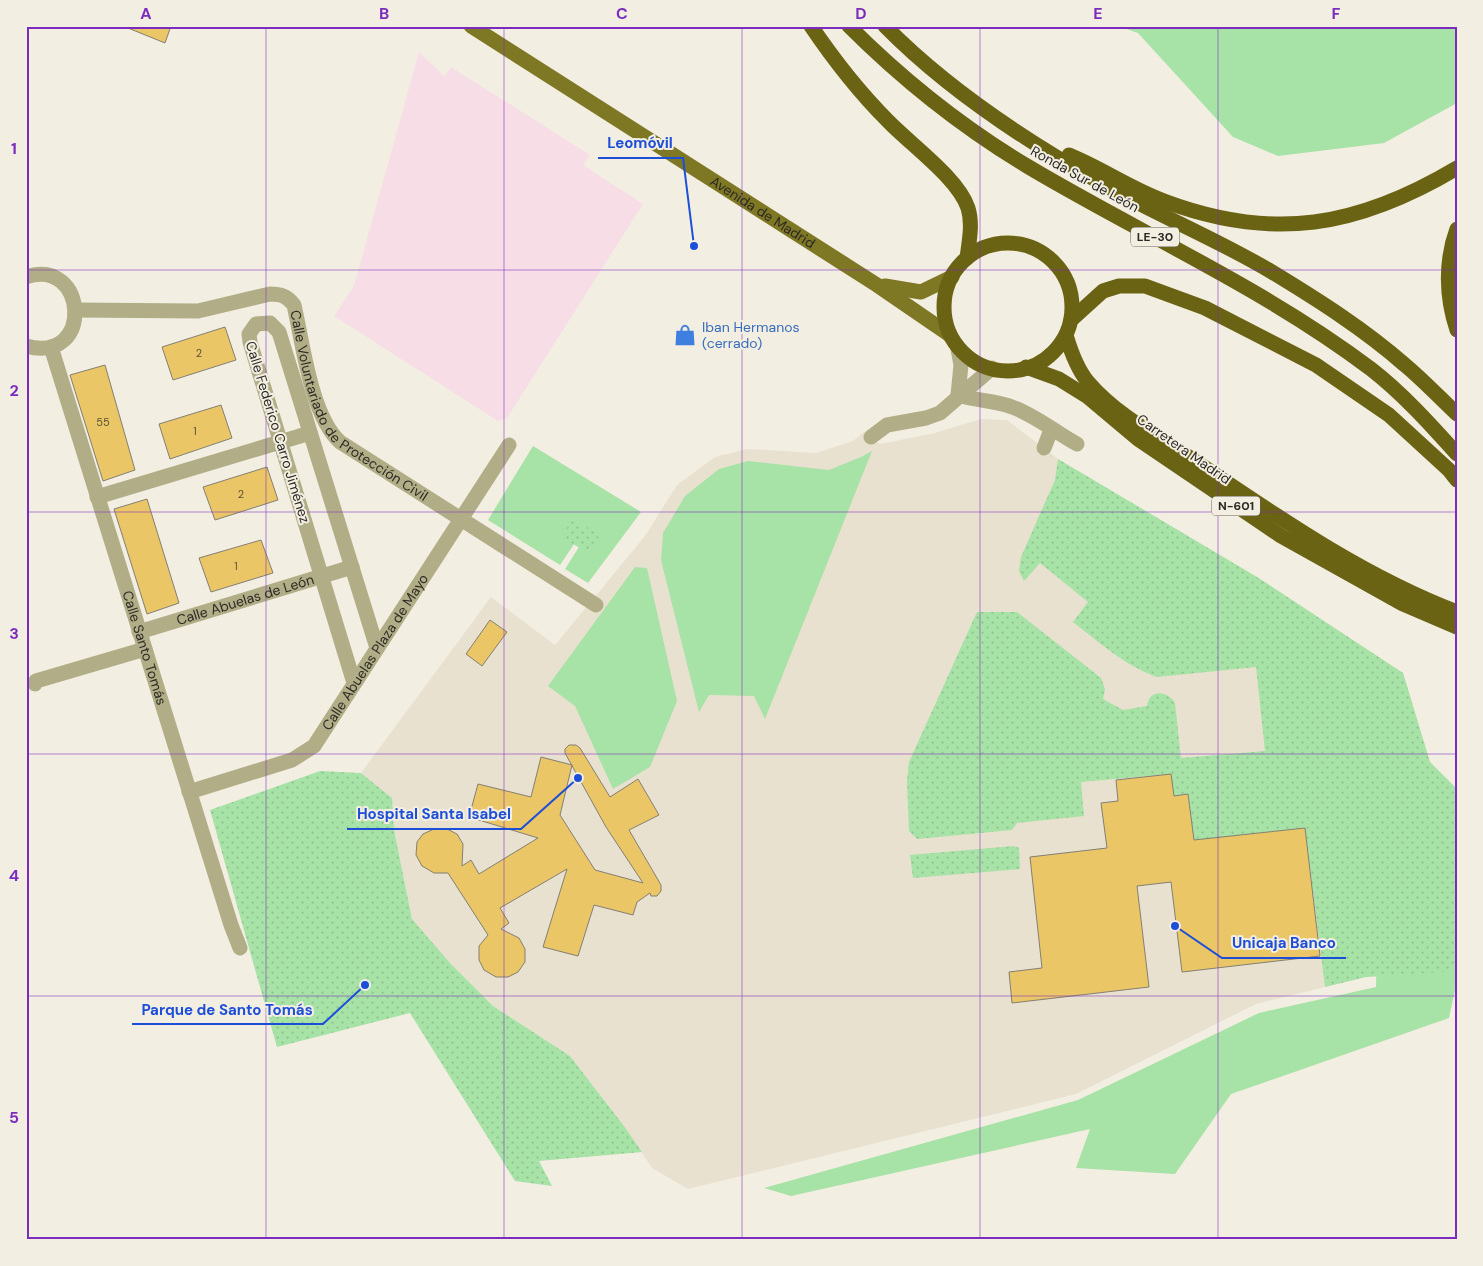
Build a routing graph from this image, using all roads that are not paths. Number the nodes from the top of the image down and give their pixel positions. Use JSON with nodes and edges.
{"nodes":[{"id":1,"x":472,"y":26,"type":"edge"},
{"id":2,"x":811,"y":26,"type":"edge"},
{"id":3,"x":849,"y":26,"type":"edge"},
{"id":4,"x":885,"y":26,"type":"edge"},
{"id":5,"x":1034,"y":141,"type":"junction"},
{"id":6,"x":1457,"y":168,"type":"edge"},
{"id":7,"x":1457,"y":229,"type":"edge"},
{"id":8,"x":967,"y":258,"type":"junction"},
{"id":9,"x":27,"y":274,"type":"edge"},
{"id":10,"x":952,"y":277,"type":"junction"},
{"id":11,"x":877,"y":285,"type":"junction"},
{"id":12,"x":76,"y":310,"type":"junction"},
{"id":13,"x":1071,"y":320,"type":"junction"},
{"id":14,"x":1457,"y":330,"type":"edge"},
{"id":15,"x":1066,"y":335,"type":"junction"},
{"id":16,"x":950,"y":336,"type":"junction"},
{"id":17,"x":26,"y":346,"type":"edge"},
{"id":18,"x":51,"y":347,"type":"junction"},
{"id":19,"x":958,"y":349,"type":"junction"},
{"id":20,"x":1026,"y":367,"type":"junction"},
{"id":21,"x":992,"y":368,"type":"junction"},
{"id":22,"x":958,"y":396,"type":"junction"},
{"id":23,"x":1457,"y":414,"type":"edge"},
{"id":24,"x":1050,"y":430,"type":"junction"},
{"id":25,"x":310,"y":433,"type":"junction"},
{"id":26,"x":871,"y":438,"type":"dead end"},
{"id":27,"x":280,"y":442,"type":"junction"},
{"id":28,"x":1076,"y":444,"type":"dead end"},
{"id":29,"x":509,"y":445,"type":"dead end"},
{"id":30,"x":1044,"y":448,"type":"dead end"},
{"id":31,"x":1457,"y":454,"type":"edge"},
{"id":32,"x":1457,"y":480,"type":"edge"},
{"id":33,"x":97,"y":497,"type":"junction"},
{"id":34,"x":461,"y":519,"type":"junction"},
{"id":35,"x":352,"y":567,"type":"junction"},
{"id":36,"x":321,"y":576,"type":"junction"},
{"id":37,"x":596,"y":605,"type":"dead end"},
{"id":38,"x":1457,"y":612,"type":"edge"},
{"id":39,"x":1457,"y":626,"type":"edge"},
{"id":40,"x":139,"y":632,"type":"junction"},
{"id":41,"x":377,"y":648,"type":"junction"},
{"id":42,"x":145,"y":649,"type":"junction"},
{"id":43,"x":35,"y":684,"type":"dead end"},
{"id":44,"x":354,"y":684,"type":"junction"},
{"id":45,"x":189,"y":792,"type":"junction"},
{"id":46,"x":240,"y":948,"type":"dead end"}],
"edges":[{"from":1,"to":11,"type":"main road","name":"Avenida de Madrid"},
{"from":2,"to":8,"type":"highway"},
{"from":3,"to":31,"type":"highway","name":"Ronda Sur de León","number":"LE-30"},
{"from":4,"to":5,"type":"highway","name":"Ronda Sur de León","number":"LE-30"},
{"from":5,"to":6,"type":"highway"},
{"from":5,"to":23,"type":"highway","name":"Ronda Sur de León","number":"LE-30"},
{"from":7,"to":14,"type":"highway"},
{"from":8,"to":10,"type":"highway","number":"N-601"},
{"from":8,"to":13,"type":"highway","number":"N-601"},
{"from":9,"to":12,"type":"street"},
{"from":10,"to":11,"type":"main road","name":"Avenida de Madrid"},
{"from":10,"to":16,"type":"highway","number":"N-601"},
{"from":11,"to":16,"type":"main road","name":"Avenida de Madrid"},
{"from":12,"to":18,"type":"street"},
{"from":12,"to":34,"type":"street","name":"Calle Voluntariado de Protección Civil"},
{"from":13,"to":15,"type":"highway","number":"N-601"},
{"from":13,"to":32,"type":"highway"},
{"from":15,"to":20,"type":"highway","number":"N-601"},
{"from":15,"to":38,"type":"highway","name":"Carretera Madrid","number":"N-601"},
{"from":16,"to":19,"type":"highway","number":"N-601"},
{"from":17,"to":18,"type":"street"},
{"from":18,"to":33,"type":"street","name":"Calle Santo Tomás"},
{"from":19,"to":21,"type":"highway","number":"N-601"},
{"from":19,"to":22,"type":"street"},
{"from":20,"to":21,"type":"highway","number":"N-601"},
{"from":20,"to":39,"type":"highway","name":"Carretera Madrid","number":"N-601"},
{"from":21,"to":22,"type":"street"},
{"from":22,"to":24,"type":"street"},
{"from":22,"to":26,"type":"street"},
{"from":24,"to":28,"type":"street"},
{"from":24,"to":30,"type":"street"},
{"from":25,"to":27,"type":"street"},
{"from":25,"to":27,"type":"street","name":"Calle Federico Carro Jiménez"},
{"from":25,"to":35,"type":"street","name":"Calle Federico Carro Jiménez"},
{"from":27,"to":33,"type":"street"},
{"from":27,"to":36,"type":"street","name":"Calle Federico Carro Jiménez"},
{"from":29,"to":34,"type":"street","name":"Calle Abuelas Plaza de Mayo"},
{"from":33,"to":40,"type":"street","name":"Calle Santo Tomás"},
{"from":34,"to":37,"type":"street","name":"Calle Voluntariado de Protección Civil"},
{"from":34,"to":41,"type":"street","name":"Calle Abuelas Plaza de Mayo"},
{"from":35,"to":36,"type":"street","name":"Calle Abuelas de León"},
{"from":35,"to":41,"type":"street","name":"Calle Federico Carro Jiménez"},
{"from":36,"to":40,"type":"street","name":"Calle Abuelas de León"},
{"from":36,"to":44,"type":"street","name":"Calle Federico Carro Jiménez"},
{"from":40,"to":42,"type":"street","name":"Calle Santo Tomás"},
{"from":41,"to":44,"type":"street","name":"Calle Abuelas Plaza de Mayo"},
{"from":42,"to":43,"type":"street"},
{"from":42,"to":45,"type":"street","name":"Calle Santo Tomás"},
{"from":44,"to":45,"type":"street","name":"Calle Abuelas Plaza de Mayo"},
{"from":45,"to":46,"type":"street","name":"Calle Santo Tomás"}]}
